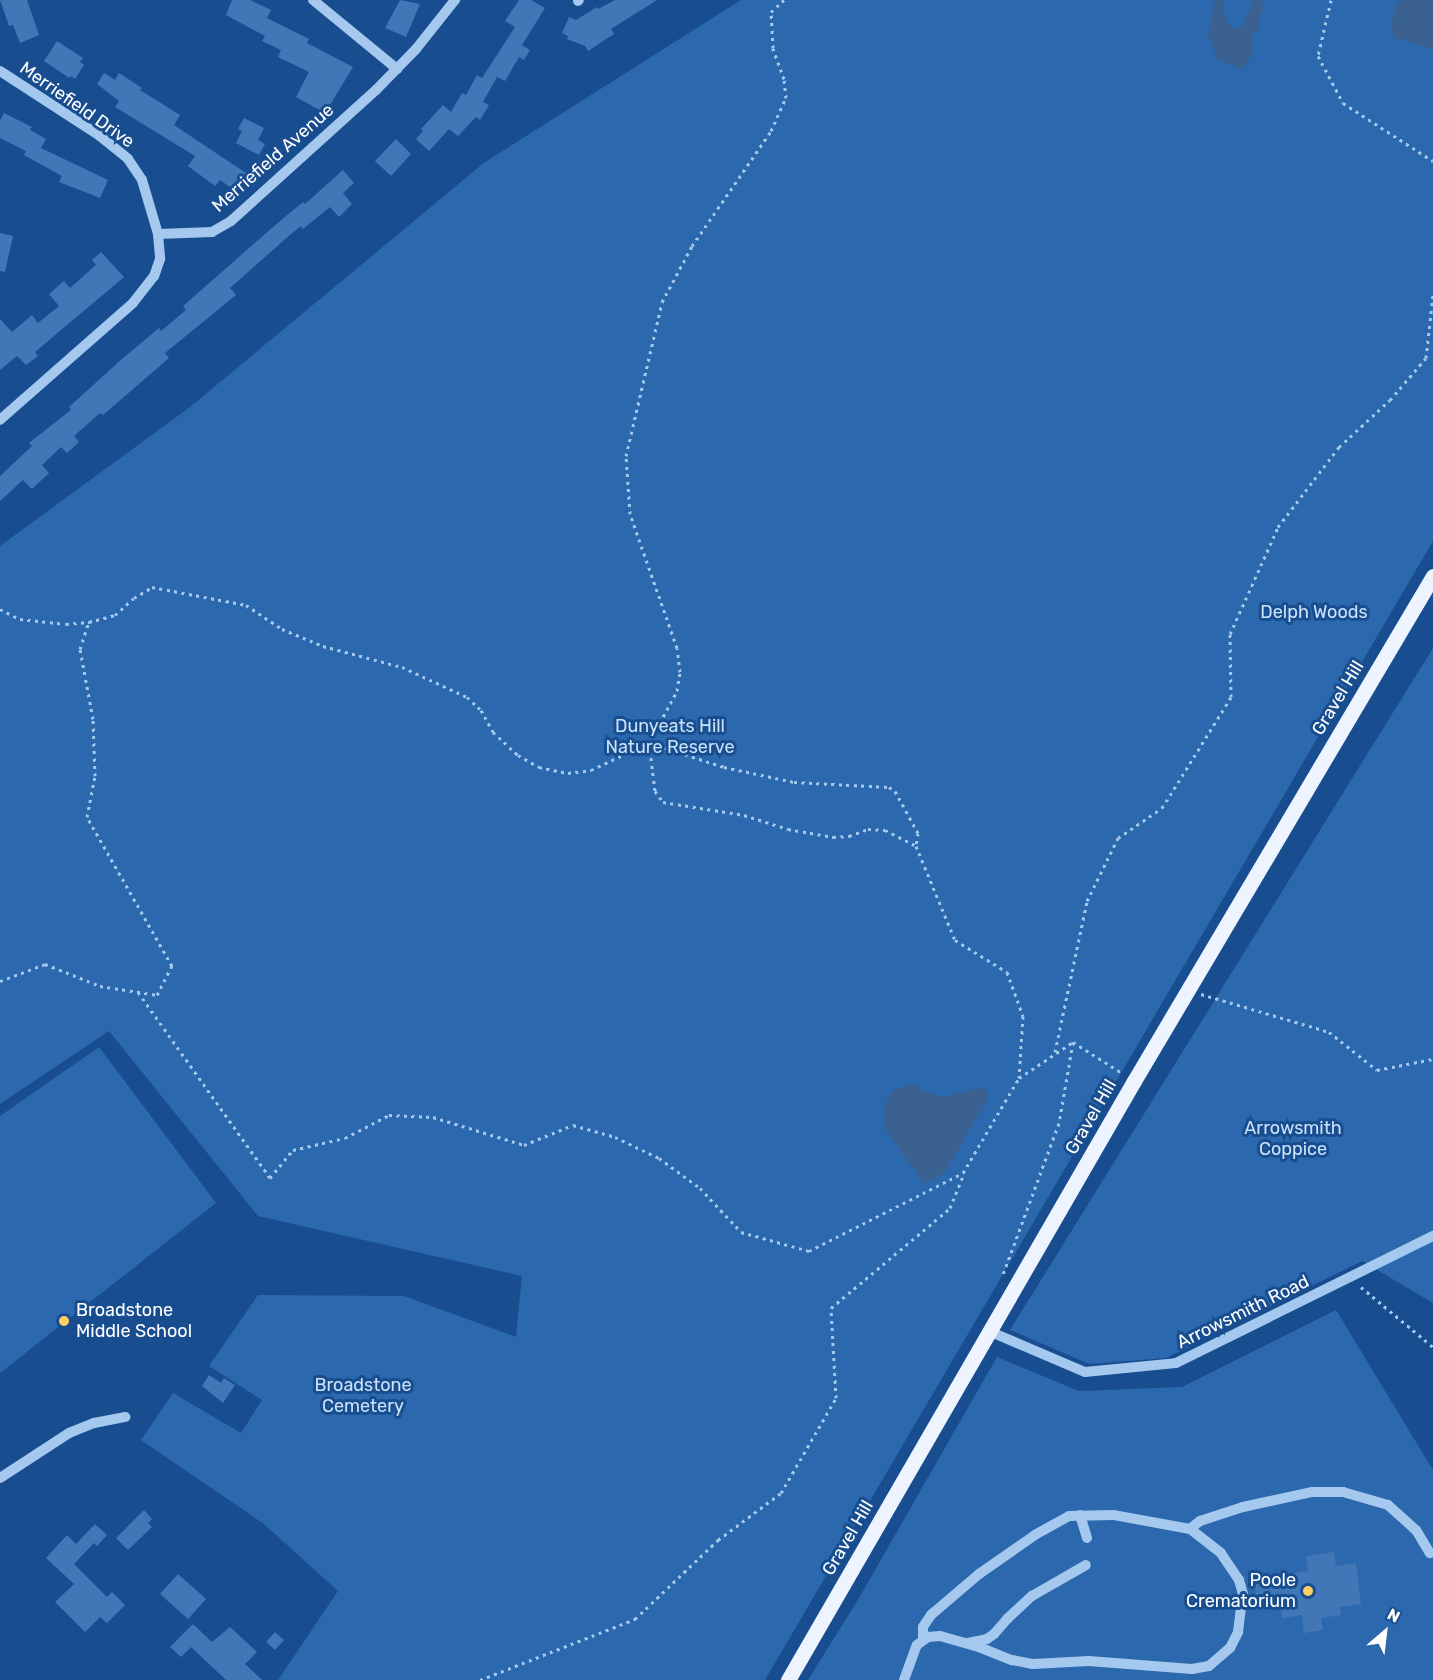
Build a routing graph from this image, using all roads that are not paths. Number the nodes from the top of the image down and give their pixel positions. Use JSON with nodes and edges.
{"nodes":[{"id":1,"x":313,"y":0,"type":"edge"},
{"id":2,"x":455,"y":0,"type":"edge"},
{"id":3,"x":397,"y":69,"type":"junction"},
{"id":4,"x":0,"y":71,"type":"edge"},
{"id":5,"x":158,"y":234,"type":"junction"},
{"id":6,"x":0,"y":420,"type":"edge"},
{"id":7,"x":1433,"y":576,"type":"edge"},
{"id":8,"x":1433,"y":1236,"type":"edge"},
{"id":9,"x":991,"y":1332,"type":"junction"},
{"id":10,"x":125,"y":1417,"type":"dead end"},
{"id":11,"x":0,"y":1478,"type":"edge"},
{"id":12,"x":1080,"y":1515,"type":"junction"},
{"id":13,"x":1190,"y":1530,"type":"junction"},
{"id":14,"x":1088,"y":1538,"type":"dead end"},
{"id":15,"x":1430,"y":1553,"type":"dead end"},
{"id":16,"x":1086,"y":1565,"type":"dead end"},
{"id":17,"x":923,"y":1640,"type":"junction"},
{"id":18,"x":967,"y":1643,"type":"junction"},
{"id":19,"x":788,"y":1680,"type":"edge"},
{"id":20,"x":904,"y":1680,"type":"edge"}],
"edges":[{"from":1,"to":3,"type":"street"},
{"from":2,"to":3,"type":"street","name":"Merriefield Avenue"},
{"from":3,"to":5,"type":"street","name":"Merriefield Avenue"},
{"from":4,"to":5,"type":"street","name":"Merriefield Drive"},
{"from":5,"to":6,"type":"street"},
{"from":7,"to":9,"type":"main road","name":"Gravel Hill"},
{"from":8,"to":9,"type":"street","name":"Arrowsmith Road"},
{"from":9,"to":19,"type":"main road","name":"Gravel Hill"},
{"from":10,"to":11,"type":"street"},
{"from":12,"to":13,"type":"street"},
{"from":12,"to":14,"type":"street"},
{"from":12,"to":17,"type":"street"},
{"from":13,"to":15,"type":"street"},
{"from":13,"to":18,"type":"street"},
{"from":16,"to":18,"type":"street"},
{"from":17,"to":18,"type":"street"},
{"from":17,"to":20,"type":"street"}]}
